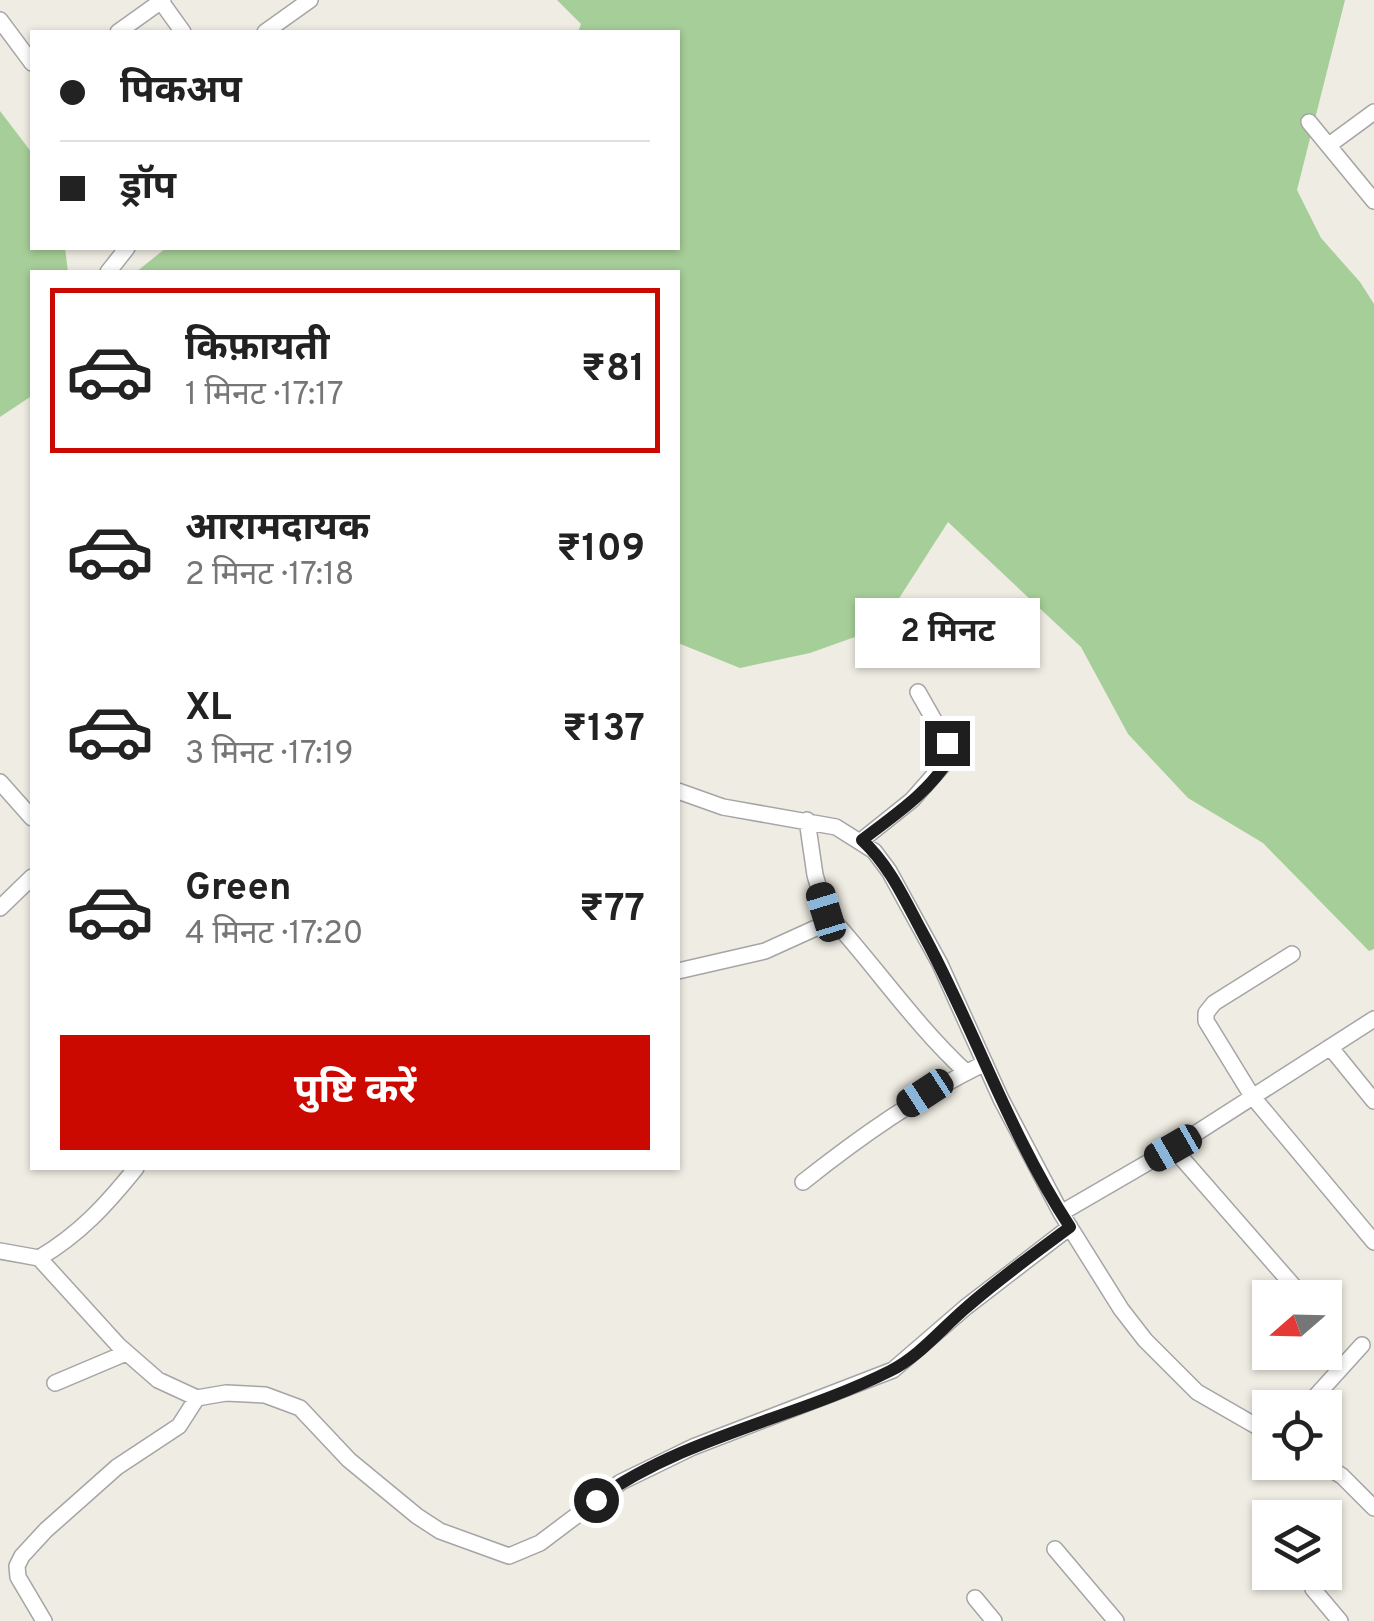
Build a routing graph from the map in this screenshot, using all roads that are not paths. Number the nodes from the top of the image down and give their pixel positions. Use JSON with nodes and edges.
{"nodes":[{"id":1,"x":161,"y":0,"type":"edge"},
{"id":2,"x":310,"y":0,"type":"edge"},
{"id":3,"x":0,"y":20,"type":"edge"},
{"id":4,"x":121,"y":30,"type":"edge"},
{"id":5,"x":182,"y":30,"type":"edge"},
{"id":6,"x":267,"y":30,"type":"edge"},
{"id":7,"x":30,"y":60,"type":"edge"},
{"id":8,"x":1374,"y":112,"type":"edge"},
{"id":9,"x":1309,"y":122,"type":"dead end"},
{"id":10,"x":1329,"y":145,"type":"junction"},
{"id":11,"x":1374,"y":200,"type":"edge"},
{"id":12,"x":918,"y":692,"type":"dead end"},
{"id":13,"x":0,"y":782,"type":"edge"},
{"id":14,"x":680,"y":792,"type":"edge"},
{"id":15,"x":30,"y":816,"type":"edge"},
{"id":16,"x":807,"y":820,"type":"junction"},
{"id":17,"x":862,"y":840,"type":"junction"},
{"id":18,"x":30,"y":879,"type":"edge"},
{"id":19,"x":0,"y":907,"type":"edge"},
{"id":20,"x":826,"y":912,"type":"junction"},
{"id":21,"x":1292,"y":954,"type":"dead end"},
{"id":22,"x":680,"y":971,"type":"edge"},
{"id":23,"x":1373,"y":1020,"type":"edge"},
{"id":24,"x":1330,"y":1047,"type":"junction"},
{"id":25,"x":985,"y":1063,"type":"junction"},
{"id":26,"x":966,"y":1072,"type":"junction"},
{"id":27,"x":1252,"y":1096,"type":"junction"},
{"id":28,"x":1374,"y":1100,"type":"edge"},
{"id":29,"x":1173,"y":1148,"type":"junction"},
{"id":30,"x":134,"y":1170,"type":"edge"},
{"id":31,"x":803,"y":1182,"type":"dead end"},
{"id":32,"x":1065,"y":1220,"type":"junction"},
{"id":33,"x":1374,"y":1242,"type":"edge"},
{"id":34,"x":0,"y":1250,"type":"edge"},
{"id":35,"x":39,"y":1258,"type":"junction"},
{"id":36,"x":1288,"y":1280,"type":"edge"},
{"id":37,"x":1362,"y":1344,"type":"dead end"},
{"id":38,"x":126,"y":1352,"type":"junction"},
{"id":39,"x":55,"y":1383,"type":"dead end"},
{"id":40,"x":1321,"y":1390,"type":"edge"},
{"id":41,"x":197,"y":1398,"type":"junction"},
{"id":42,"x":1252,"y":1424,"type":"edge"},
{"id":43,"x":1342,"y":1476,"type":"edge"},
{"id":44,"x":1374,"y":1508,"type":"edge"},
{"id":45,"x":1055,"y":1550,"type":"dead end"},
{"id":46,"x":1314,"y":1590,"type":"edge"},
{"id":47,"x":975,"y":1598,"type":"dead end"},
{"id":48,"x":44,"y":1621,"type":"edge"},
{"id":49,"x":994,"y":1621,"type":"edge"},
{"id":50,"x":1116,"y":1621,"type":"edge"},
{"id":51,"x":1340,"y":1621,"type":"edge"}],
"edges":[{"from":1,"to":4,"type":"street"},
{"from":1,"to":5,"type":"street"},
{"from":2,"to":6,"type":"street"},
{"from":3,"to":7,"type":"street"},
{"from":8,"to":10,"type":"street"},
{"from":9,"to":10,"type":"street"},
{"from":10,"to":11,"type":"street"},
{"from":12,"to":17,"type":"street"},
{"from":13,"to":15,"type":"street"},
{"from":14,"to":16,"type":"street"},
{"from":16,"to":17,"type":"street"},
{"from":16,"to":20,"type":"street"},
{"from":17,"to":25,"type":"street"},
{"from":18,"to":19,"type":"street"},
{"from":20,"to":22,"type":"street"},
{"from":20,"to":26,"type":"street"},
{"from":21,"to":27,"type":"street"},
{"from":23,"to":24,"type":"street"},
{"from":24,"to":27,"type":"street"},
{"from":24,"to":28,"type":"street"},
{"from":25,"to":26,"type":"street"},
{"from":25,"to":32,"type":"street"},
{"from":26,"to":31,"type":"street"},
{"from":27,"to":29,"type":"street"},
{"from":27,"to":33,"type":"street"},
{"from":29,"to":32,"type":"street"},
{"from":29,"to":36,"type":"street"},
{"from":30,"to":35,"type":"street"},
{"from":32,"to":41,"type":"street"},
{"from":32,"to":42,"type":"street"},
{"from":34,"to":35,"type":"street"},
{"from":35,"to":38,"type":"street"},
{"from":37,"to":40,"type":"street"},
{"from":38,"to":39,"type":"street"},
{"from":38,"to":41,"type":"street"},
{"from":41,"to":48,"type":"street"},
{"from":43,"to":44,"type":"street"},
{"from":45,"to":50,"type":"street"},
{"from":46,"to":51,"type":"street"},
{"from":47,"to":49,"type":"street"}]}
